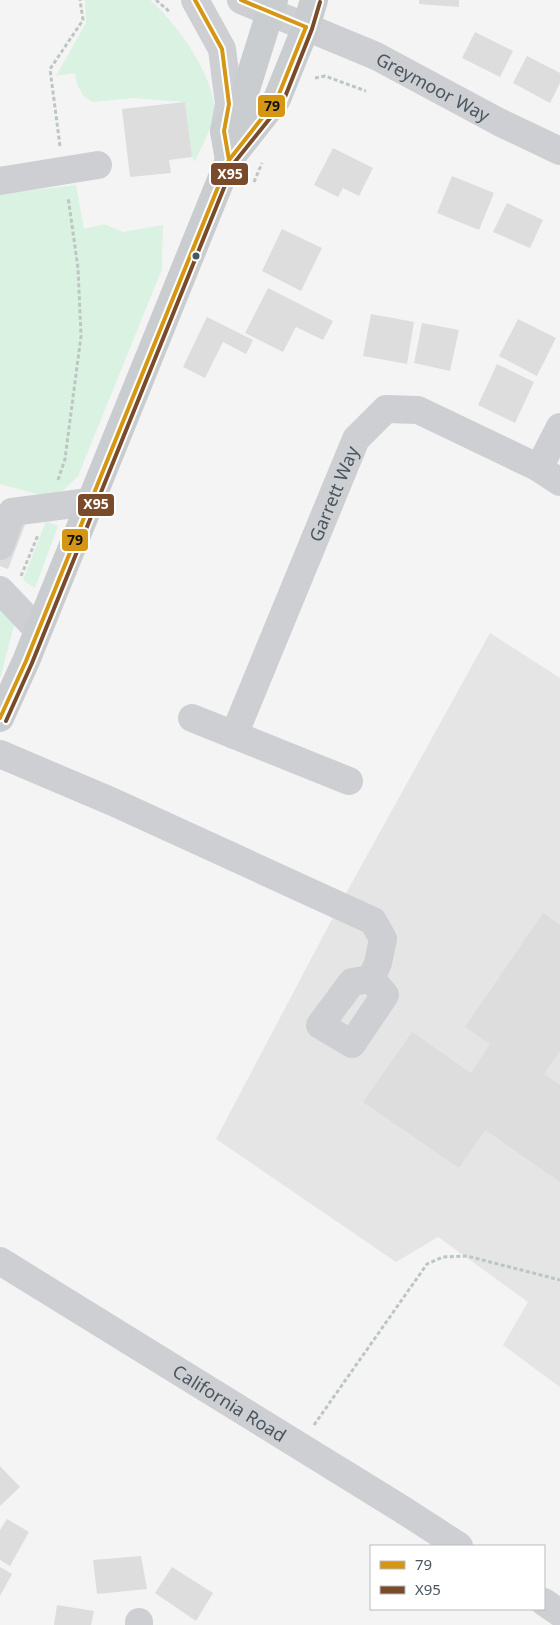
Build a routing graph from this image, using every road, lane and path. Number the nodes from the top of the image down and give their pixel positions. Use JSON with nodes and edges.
{"nodes":[{"id":1,"x":80,"y":0,"type":"edge"},
{"id":2,"x":195,"y":0,"type":"edge"},
{"id":3,"x":241,"y":0,"type":"edge"},
{"id":4,"x":314,"y":0,"type":"edge"},
{"id":5,"x":272,"y":6,"type":"edge"},
{"id":6,"x":306,"y":27,"type":"junction"},
{"id":7,"x":224,"y":131,"type":"junction"},
{"id":8,"x":560,"y":151,"type":"edge"},
{"id":9,"x":229,"y":160,"type":"junction"},
{"id":10,"x":98,"y":165,"type":"dead end"},
{"id":11,"x":64,"y":171,"type":"junction"},
{"id":12,"x":0,"y":181,"type":"edge"},
{"id":13,"x":560,"y":427,"type":"edge"},
{"id":14,"x":550,"y":475,"type":"edge"},
{"id":15,"x":89,"y":502,"type":"junction"},
{"id":16,"x":49,"y":507,"type":"junction"},
{"id":17,"x":0,"y":546,"type":"edge"},
{"id":18,"x":6,"y":596,"type":"edge"},
{"id":19,"x":38,"y":630,"type":"junction"},
{"id":20,"x":0,"y":718,"type":"edge"},
{"id":21,"x":192,"y":718,"type":"dead end"},
{"id":22,"x":234,"y":735,"type":"junction"},
{"id":23,"x":0,"y":754,"type":"edge"},
{"id":24,"x":349,"y":781,"type":"dead end"},
{"id":25,"x":371,"y":979,"type":"dead end"},
{"id":26,"x":0,"y":1261,"type":"edge"},
{"id":27,"x":560,"y":1280,"type":"edge"},
{"id":28,"x":299,"y":1445,"type":"junction"},
{"id":29,"x":457,"y":1545,"type":"edge"},
{"id":30,"x":545,"y":1603,"type":"edge"},
{"id":31,"x":560,"y":1613,"type":"edge"}],
"edges":[{"from":1,"to":11,"type":"path"},
{"from":2,"to":7,"type":"street"},
{"from":3,"to":5,"type":"street","name":"Greymoor Way"},
{"from":4,"to":6,"type":"main road"},
{"from":5,"to":6,"type":"street","name":"Greymoor Way"},
{"from":5,"to":7,"type":"main road"},
{"from":6,"to":8,"type":"street","name":"Greymoor Way"},
{"from":6,"to":9,"type":"main road"},
{"from":7,"to":9,"type":"main road"},
{"from":9,"to":15,"type":"main road"},
{"from":10,"to":11,"type":"street"},
{"from":11,"to":12,"type":"street"},
{"from":11,"to":16,"type":"path"},
{"from":13,"to":14,"type":"street"},
{"from":14,"to":22,"type":"street","name":"Garrett Way"},
{"from":15,"to":16,"type":"street"},
{"from":15,"to":19,"type":"main road"},
{"from":16,"to":17,"type":"street"},
{"from":16,"to":18,"type":"path"},
{"from":18,"to":19,"type":"street"},
{"from":19,"to":20,"type":"main road"},
{"from":21,"to":22,"type":"street"},
{"from":22,"to":24,"type":"street"},
{"from":23,"to":25,"type":"street"},
{"from":26,"to":28,"type":"street","name":"California Road"},
{"from":27,"to":28,"type":"path"},
{"from":28,"to":29,"type":"street","name":"California Road"},
{"from":30,"to":31,"type":"street"}]}
